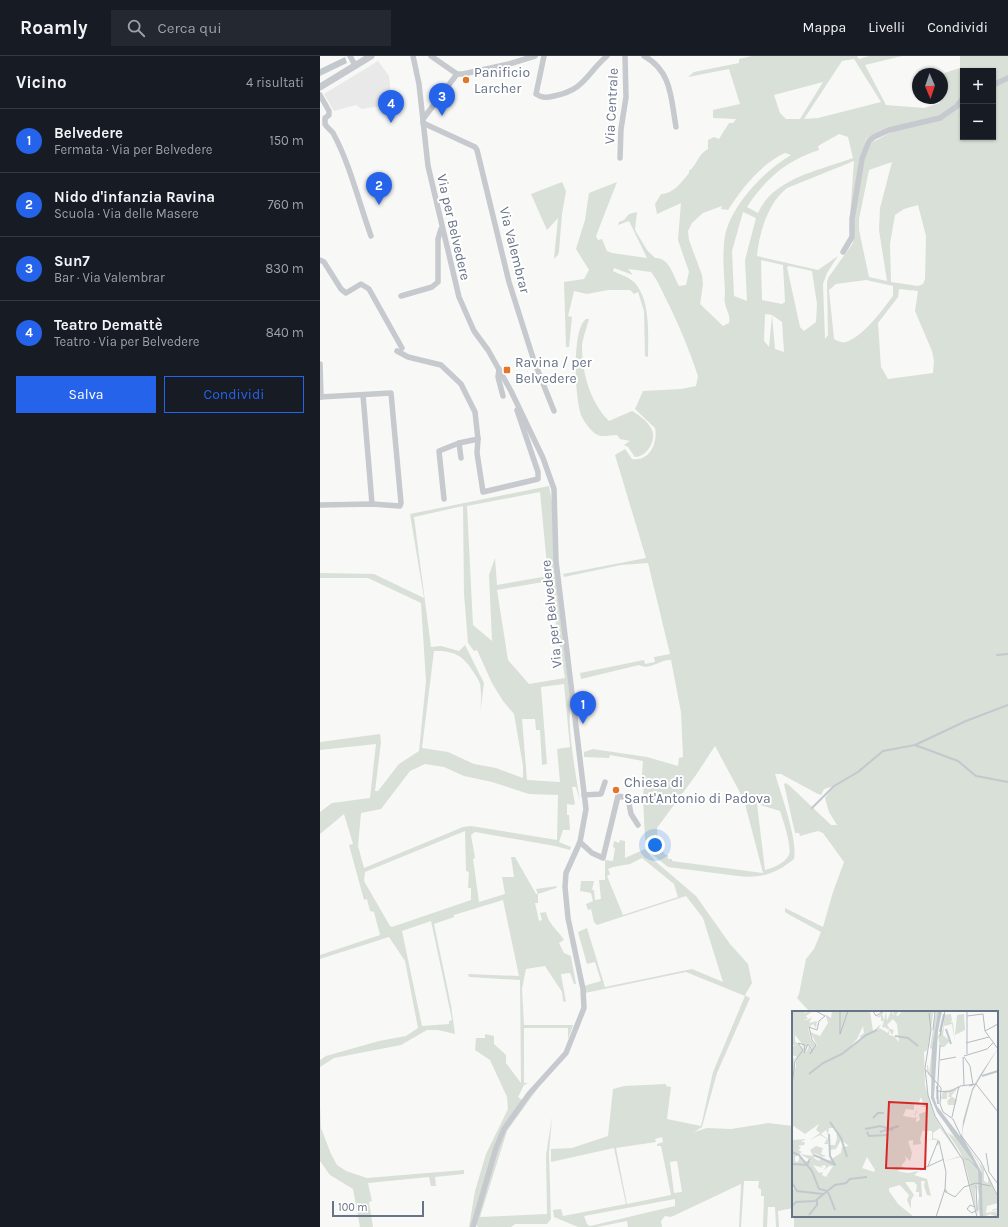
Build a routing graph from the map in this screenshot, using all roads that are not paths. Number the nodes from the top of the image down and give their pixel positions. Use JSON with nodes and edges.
{"nodes":[{"id":1,"x":371,"y":56,"type":"edge"},
{"id":2,"x":413,"y":56,"type":"edge"},
{"id":3,"x":431,"y":56,"type":"edge"},
{"id":4,"x":535,"y":56,"type":"edge"},
{"id":5,"x":544,"y":56,"type":"edge"},
{"id":6,"x":607,"y":56,"type":"edge"},
{"id":7,"x":625,"y":56,"type":"edge"},
{"id":8,"x":644,"y":56,"type":"edge"},
{"id":9,"x":352,"y":60,"type":"edge"},
{"id":10,"x":457,"y":74,"type":"junction"},
{"id":11,"x":1008,"y":78,"type":"edge"},
{"id":12,"x":996,"y":84,"type":"edge"},
{"id":13,"x":320,"y":87,"type":"edge"},
{"id":14,"x":320,"y":95,"type":"edge"},
{"id":15,"x":960,"y":102,"type":"edge"},
{"id":16,"x":423,"y":121,"type":"junction"},
{"id":17,"x":676,"y":127,"type":"dead end"},
{"id":18,"x":620,"y":158,"type":"dead end"},
{"id":19,"x":441,"y":229,"type":"junction"},
{"id":20,"x":371,"y":236,"type":"dead end"},
{"id":21,"x":843,"y":252,"type":"dead end"},
{"id":22,"x":320,"y":260,"type":"edge"},
{"id":23,"x":400,"y":296,"type":"dead end"},
{"id":24,"x":321,"y":367,"type":"edge"},
{"id":25,"x":499,"y":369,"type":"junction"},
{"id":26,"x":511,"y":391,"type":"junction"},
{"id":27,"x":363,"y":395,"type":"junction"},
{"id":28,"x":503,"y":396,"type":"dead end"},
{"id":29,"x":320,"y":397,"type":"edge"},
{"id":30,"x":554,"y":411,"type":"dead end"},
{"id":31,"x":478,"y":439,"type":"junction"},
{"id":32,"x":459,"y":443,"type":"junction"},
{"id":33,"x":461,"y":458,"type":"dead end"},
{"id":34,"x":444,"y":499,"type":"dead end"},
{"id":35,"x":320,"y":504,"type":"edge"},
{"id":36,"x":372,"y":504,"type":"junction"},
{"id":37,"x":605,"y":782,"type":"dead end"},
{"id":38,"x":584,"y":795,"type":"junction"},
{"id":39,"x":638,"y":825,"type":"dead end"},
{"id":40,"x":580,"y":842,"type":"junction"},
{"id":41,"x":473,"y":1227,"type":"edge"}],
"edges":[{"from":1,"to":9,"type":"street"},
{"from":2,"to":16,"type":"street","name":"Via per Belvedere"},
{"from":3,"to":10,"type":"street"},
{"from":4,"to":10,"type":"street"},
{"from":5,"to":6,"type":"street","name":"Via Centrale"},
{"from":7,"to":18,"type":"street","name":"Via Centrale"},
{"from":8,"to":17,"type":"street"},
{"from":9,"to":13,"type":"street"},
{"from":10,"to":16,"type":"street"},
{"from":11,"to":12,"type":"street"},
{"from":14,"to":20,"type":"street"},
{"from":15,"to":21,"type":"street"},
{"from":16,"to":19,"type":"street","name":"Via per Belvedere"},
{"from":16,"to":30,"type":"street","name":"Via Valembrar"},
{"from":19,"to":23,"type":"street"},
{"from":19,"to":25,"type":"street","name":"Via per Belvedere"},
{"from":22,"to":31,"type":"street","name":"Via per Belvedere"},
{"from":24,"to":29,"type":"street"},
{"from":25,"to":26,"type":"street","name":"Via per Belvedere"},
{"from":25,"to":28,"type":"street"},
{"from":26,"to":31,"type":"street","name":"Via per Belvedere"},
{"from":26,"to":38,"type":"street","name":"Via per Belvedere"},
{"from":27,"to":29,"type":"street"},
{"from":27,"to":36,"type":"street"},
{"from":27,"to":36,"type":"street"},
{"from":31,"to":32,"type":"street"},
{"from":32,"to":33,"type":"street"},
{"from":32,"to":34,"type":"street"},
{"from":35,"to":36,"type":"street"},
{"from":37,"to":38,"type":"street"},
{"from":38,"to":40,"type":"street","name":"Via per Belvedere"},
{"from":39,"to":40,"type":"street"},
{"from":40,"to":41,"type":"street","name":"Via per Belvedere"}]}
